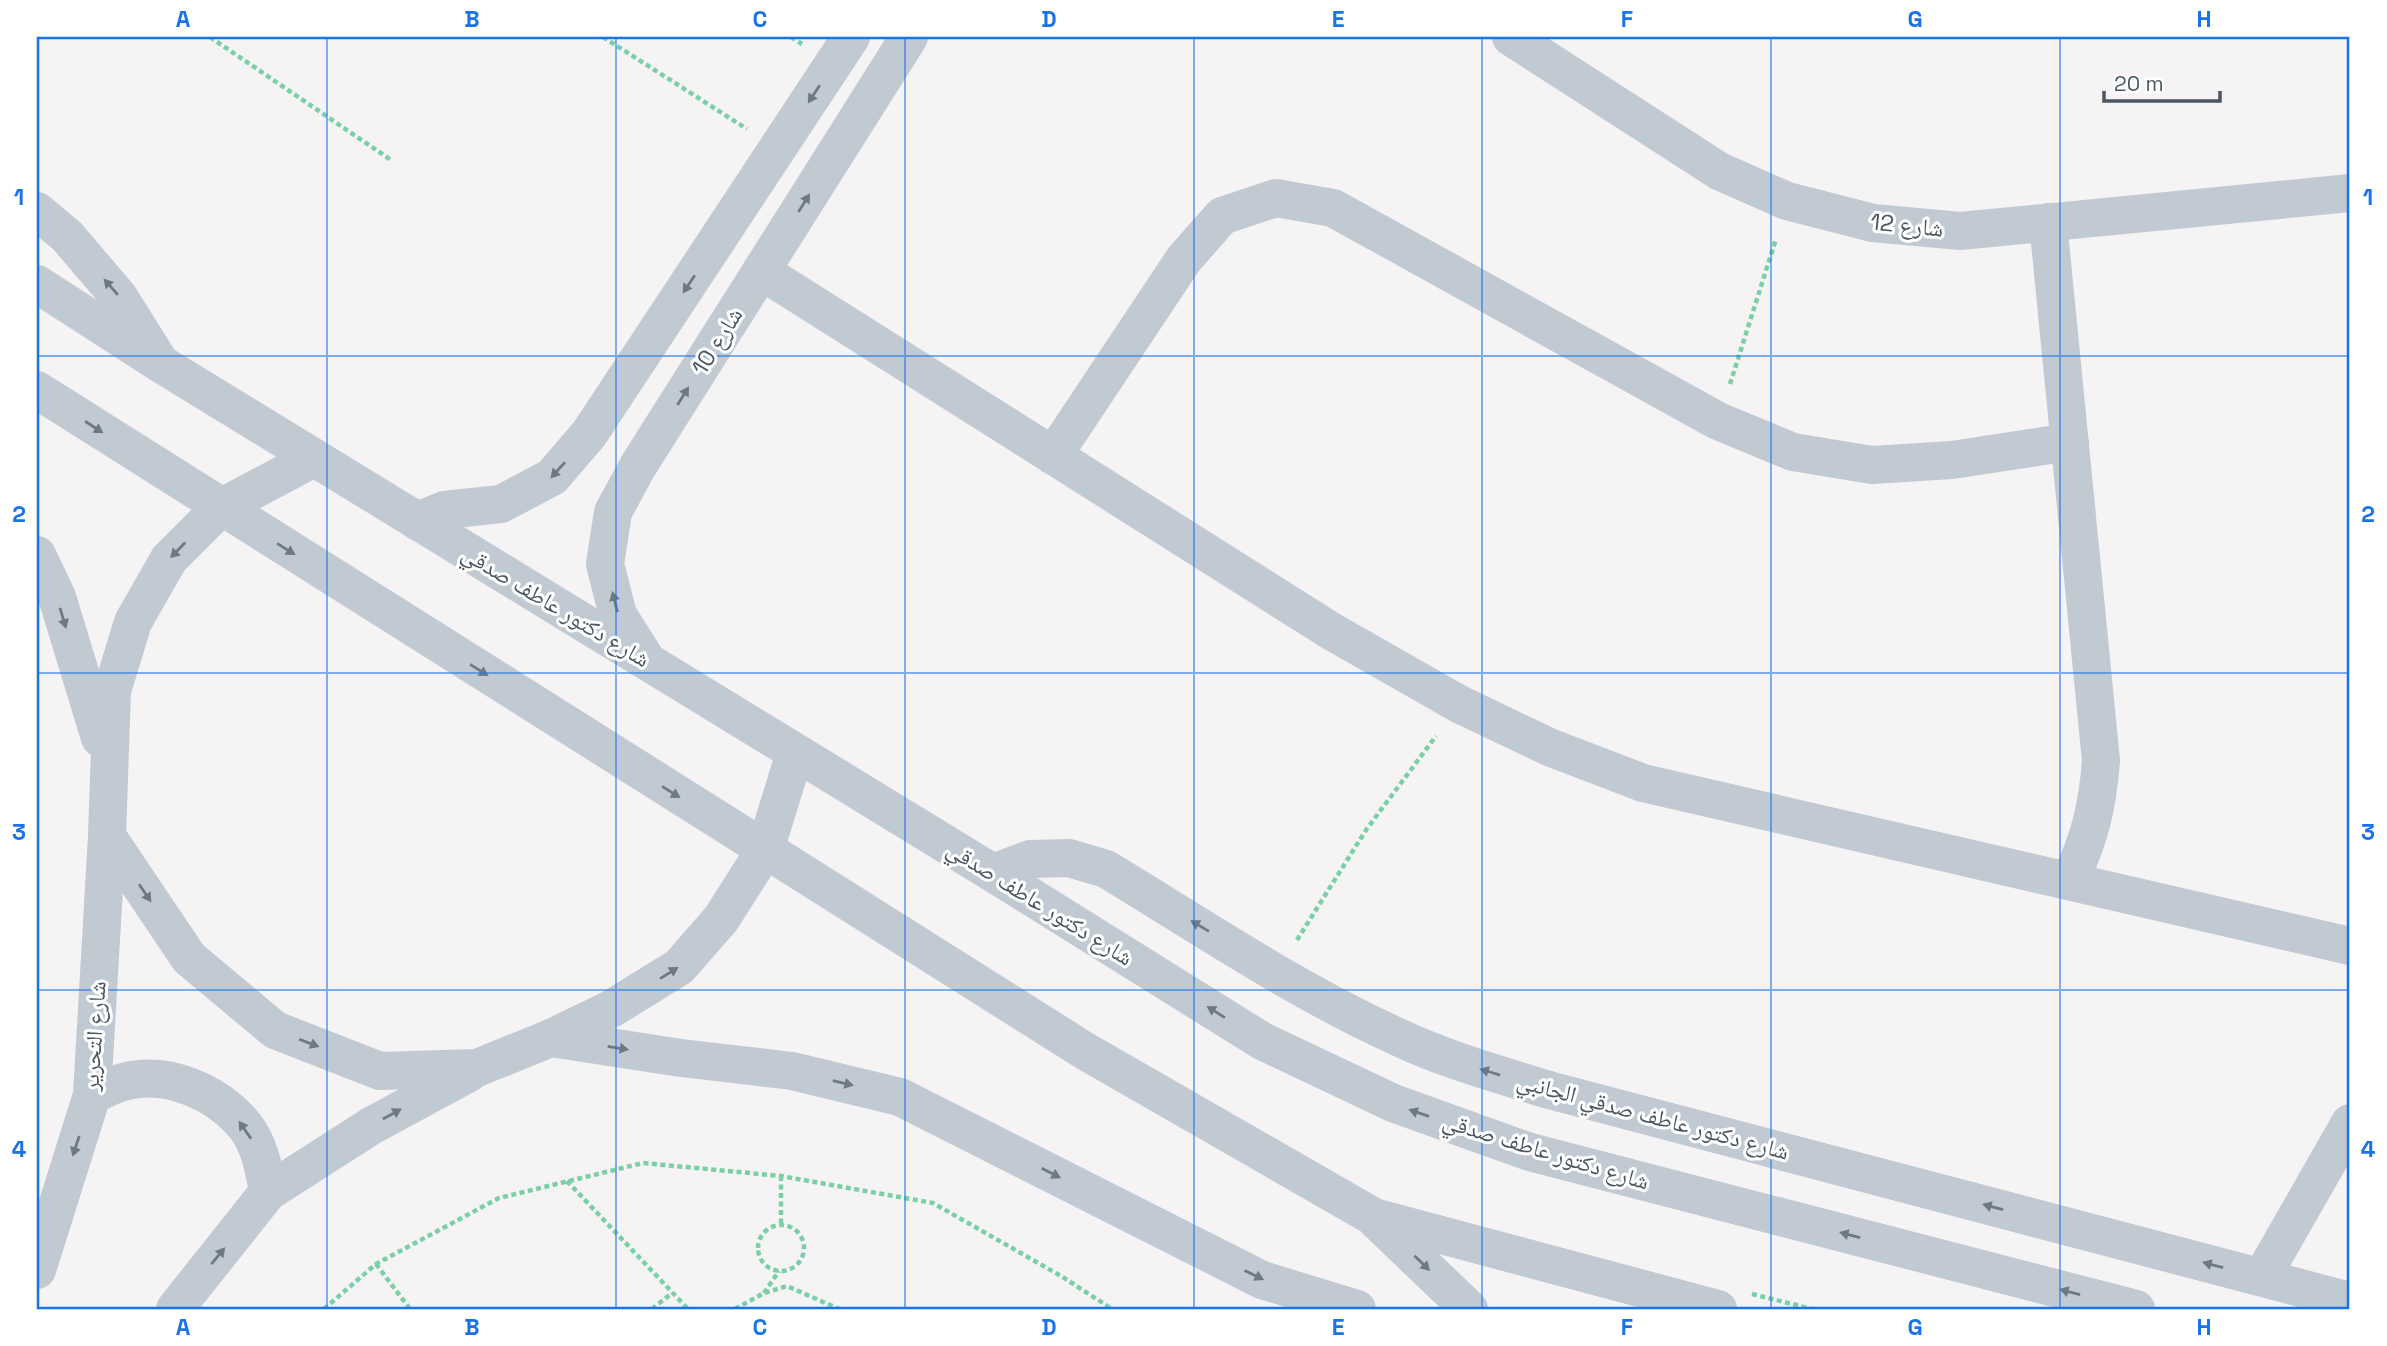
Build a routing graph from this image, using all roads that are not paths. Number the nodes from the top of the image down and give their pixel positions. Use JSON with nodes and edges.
{"nodes":[{"id":1,"x":851,"y":37,"type":"edge"},
{"id":2,"x":909,"y":37,"type":"edge"},
{"id":3,"x":1511,"y":37,"type":"edge"},
{"id":4,"x":2350,"y":194,"type":"edge"},
{"id":5,"x":37,"y":211,"type":"edge"},
{"id":6,"x":2048,"y":222,"type":"junction"},
{"id":7,"x":761,"y":271,"type":"junction"},
{"id":8,"x":37,"y":284,"type":"edge"},
{"id":9,"x":161,"y":365,"type":"junction"},
{"id":10,"x":37,"y":390,"type":"edge"},
{"id":11,"x":2070,"y":442,"type":"junction"},
{"id":12,"x":1053,"y":456,"type":"junction"},
{"id":13,"x":314,"y":458,"type":"junction"},
{"id":14,"x":220,"y":508,"type":"junction"},
{"id":15,"x":417,"y":521,"type":"junction"},
{"id":16,"x":37,"y":555,"type":"edge"},
{"id":17,"x":647,"y":662,"type":"junction"},
{"id":18,"x":795,"y":753,"type":"junction"},
{"id":19,"x":108,"y":763,"type":"junction"},
{"id":20,"x":107,"y":836,"type":"junction"},
{"id":21,"x":765,"y":850,"type":"junction"},
{"id":22,"x":993,"y":873,"type":"junction"},
{"id":23,"x":2070,"y":881,"type":"junction"},
{"id":24,"x":2350,"y":946,"type":"edge"},
{"id":25,"x":551,"y":1038,"type":"junction"},
{"id":26,"x":477,"y":1068,"type":"junction"},
{"id":27,"x":92,"y":1095,"type":"junction"},
{"id":28,"x":2350,"y":1124,"type":"edge"},
{"id":29,"x":268,"y":1192,"type":"junction"},
{"id":30,"x":1374,"y":1217,"type":"junction"},
{"id":31,"x":37,"y":1270,"type":"edge"},
{"id":32,"x":2262,"y":1278,"type":"junction"},
{"id":33,"x":2350,"y":1301,"type":"edge"},
{"id":34,"x":175,"y":1309,"type":"edge"},
{"id":35,"x":1357,"y":1309,"type":"edge"},
{"id":36,"x":1469,"y":1309,"type":"edge"},
{"id":37,"x":1718,"y":1309,"type":"edge"},
{"id":38,"x":2136,"y":1309,"type":"edge"}],
"edges":[{"from":1,"to":15,"type":"street","one_way":true},
{"from":7,"to":2,"type":"street","name":"شارع 10","one_way":true},
{"from":3,"to":6,"type":"street","name":"شارع 12"},
{"from":4,"to":6,"type":"street","name":"شارع 12"},
{"from":9,"to":5,"type":"street","one_way":true},
{"from":6,"to":11,"type":"street"},
{"from":7,"to":12,"type":"street"},
{"from":17,"to":7,"type":"street","name":"شارع 10","one_way":true},
{"from":8,"to":9,"type":"street","name":"شارع دكتور عاطف صدقي"},
{"from":9,"to":13,"type":"street","name":"شارع دكتور عاطف صدقي"},
{"from":10,"to":14,"type":"street","one_way":true},
{"from":11,"to":12,"type":"street"},
{"from":11,"to":23,"type":"street"},
{"from":12,"to":23,"type":"street"},
{"from":13,"to":14,"type":"street","name":"شارع التحرير"},
{"from":13,"to":15,"type":"street","name":"شارع دكتور عاطف صدقي"},
{"from":14,"to":19,"type":"street","name":"شارع التحرير","one_way":true},
{"from":14,"to":21,"type":"street","one_way":true},
{"from":15,"to":17,"type":"street","name":"شارع دكتور عاطف صدقي"},
{"from":16,"to":19,"type":"street","one_way":true},
{"from":17,"to":18,"type":"street","name":"شارع دكتور عاطف صدقي"},
{"from":18,"to":21,"type":"street"},
{"from":18,"to":22,"type":"street","name":"شارع دكتور عاطف صدقي"},
{"from":19,"to":20,"type":"street","name":"شارع التحرير"},
{"from":20,"to":26,"type":"street","one_way":true},
{"from":20,"to":27,"type":"street","name":"شارع التحرير"},
{"from":25,"to":21,"type":"street","one_way":true},
{"from":21,"to":30,"type":"street"},
{"from":32,"to":22,"type":"street","name":"شارع دكتور عاطف صدقي الجانبي","one_way":true},
{"from":38,"to":22,"type":"street","name":"شارع دكتور عاطف صدقي","one_way":true},
{"from":23,"to":24,"type":"street"},
{"from":25,"to":26,"type":"street"},
{"from":25,"to":35,"type":"street","one_way":true},
{"from":29,"to":26,"type":"street","one_way":true},
{"from":29,"to":27,"type":"street","one_way":true},
{"from":27,"to":31,"type":"street","name":"شارع التحرير","one_way":true},
{"from":28,"to":32,"type":"street"},
{"from":34,"to":29,"type":"street","one_way":true},
{"from":30,"to":36,"type":"street","one_way":true},
{"from":30,"to":37,"type":"street"},
{"from":32,"to":33,"type":"street","name":"شارع دكتور عاطف صدقي الجانبي"}]}
